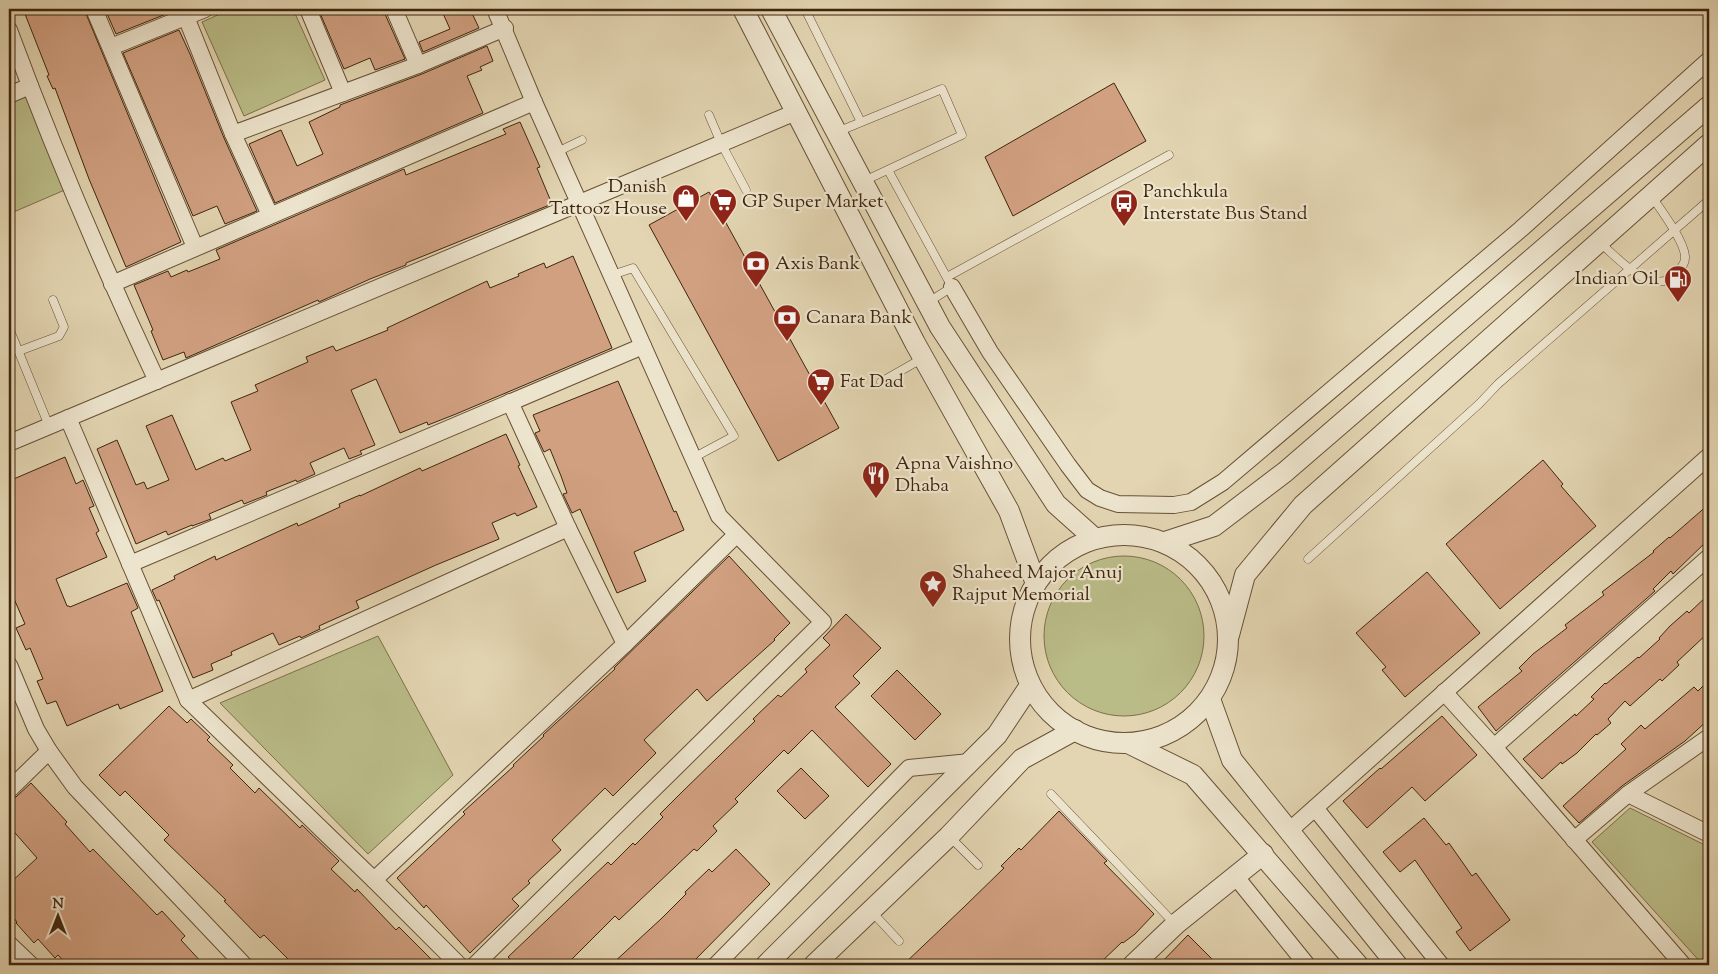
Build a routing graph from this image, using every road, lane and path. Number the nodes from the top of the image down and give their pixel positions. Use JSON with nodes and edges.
{"nodes":[{"id":1,"x":94,"y":9,"type":"edge"},
{"id":2,"x":205,"y":9,"type":"edge"},
{"id":3,"x":308,"y":9,"type":"edge"},
{"id":4,"x":394,"y":9,"type":"edge"},
{"id":5,"x":495,"y":9,"type":"edge"},
{"id":6,"x":742,"y":9,"type":"edge"},
{"id":7,"x":772,"y":9,"type":"edge"},
{"id":8,"x":805,"y":9,"type":"edge"},
{"id":9,"x":186,"y":17,"type":"junction"},
{"id":10,"x":505,"y":28,"type":"junction"},
{"id":11,"x":9,"y":30,"type":"edge"},
{"id":12,"x":111,"y":47,"type":"junction"},
{"id":13,"x":1709,"y":60,"type":"edge"},
{"id":14,"x":418,"y":65,"type":"junction"},
{"id":15,"x":30,"y":86,"type":"junction"},
{"id":16,"x":343,"y":93,"type":"junction"},
{"id":17,"x":9,"y":95,"type":"edge"},
{"id":18,"x":534,"y":102,"type":"junction"},
{"id":19,"x":1709,"y":106,"type":"edge"},
{"id":20,"x":796,"y":112,"type":"junction"},
{"id":21,"x":709,"y":115,"type":"dead end"},
{"id":22,"x":861,"y":122,"type":"junction"},
{"id":23,"x":837,"y":132,"type":"junction"},
{"id":24,"x":233,"y":134,"type":"junction"},
{"id":25,"x":582,"y":140,"type":"dead end"},
{"id":26,"x":721,"y":143,"type":"junction"},
{"id":27,"x":1709,"y":144,"type":"edge"},
{"id":28,"x":557,"y":152,"type":"junction"},
{"id":29,"x":1169,"y":155,"type":"dead end"},
{"id":30,"x":888,"y":170,"type":"junction"},
{"id":31,"x":863,"y":181,"type":"junction"},
{"id":32,"x":746,"y":190,"type":"dead end"},
{"id":33,"x":1651,"y":195,"type":"junction"},
{"id":34,"x":1709,"y":200,"type":"edge"},
{"id":35,"x":580,"y":203,"type":"junction"},
{"id":36,"x":270,"y":215,"type":"junction"},
{"id":37,"x":1675,"y":231,"type":"junction"},
{"id":38,"x":1599,"y":242,"type":"junction"},
{"id":39,"x":195,"y":247,"type":"junction"},
{"id":40,"x":1631,"y":269,"type":"junction"},
{"id":41,"x":612,"y":275,"type":"junction"},
{"id":42,"x":950,"y":282,"type":"junction"},
{"id":43,"x":112,"y":284,"type":"junction"},
{"id":44,"x":53,"y":300,"type":"dead end"},
{"id":45,"x":927,"y":303,"type":"junction"},
{"id":46,"x":9,"y":328,"type":"edge"},
{"id":47,"x":643,"y":346,"type":"junction"},
{"id":48,"x":19,"y":351,"type":"junction"},
{"id":49,"x":923,"y":357,"type":"junction"},
{"id":50,"x":157,"y":381,"type":"junction"},
{"id":51,"x":882,"y":382,"type":"dead end"},
{"id":52,"x":510,"y":402,"type":"junction"},
{"id":53,"x":68,"y":418,"type":"junction"},
{"id":54,"x":49,"y":426,"type":"junction"},
{"id":55,"x":9,"y":443,"type":"edge"},
{"id":56,"x":1709,"y":456,"type":"edge"},
{"id":57,"x":693,"y":458,"type":"junction"},
{"id":58,"x":568,"y":528,"type":"junction"},
{"id":59,"x":736,"y":535,"type":"junction"},
{"id":60,"x":1094,"y":538,"type":"junction"},
{"id":61,"x":1165,"y":542,"type":"junction"},
{"id":62,"x":1709,"y":557,"type":"edge"},
{"id":63,"x":1308,"y":559,"type":"dead end"},
{"id":64,"x":130,"y":564,"type":"junction"},
{"id":65,"x":1036,"y":581,"type":"junction"},
{"id":66,"x":1229,"y":635,"type":"junction"},
{"id":67,"x":625,"y":644,"type":"junction"},
{"id":68,"x":9,"y":665,"type":"edge"},
{"id":69,"x":1030,"y":687,"type":"junction"},
{"id":70,"x":1444,"y":692,"type":"junction"},
{"id":71,"x":1210,"y":699,"type":"junction"},
{"id":72,"x":188,"y":700,"type":"junction"},
{"id":73,"x":1075,"y":730,"type":"junction"},
{"id":74,"x":1709,"y":737,"type":"edge"},
{"id":75,"x":1130,"y":744,"type":"junction"},
{"id":76,"x":1494,"y":747,"type":"junction"},
{"id":77,"x":49,"y":751,"type":"junction"},
{"id":78,"x":970,"y":762,"type":"junction"},
{"id":79,"x":9,"y":790,"type":"edge"},
{"id":80,"x":1051,"y":794,"type":"dead end"},
{"id":81,"x":1628,"y":794,"type":"junction"},
{"id":82,"x":1315,"y":808,"type":"junction"},
{"id":83,"x":1289,"y":831,"type":"junction"},
{"id":84,"x":1709,"y":834,"type":"edge"},
{"id":85,"x":949,"y":836,"type":"junction"},
{"id":86,"x":1574,"y":840,"type":"junction"},
{"id":87,"x":1263,"y":854,"type":"junction"},
{"id":88,"x":978,"y":864,"type":"dead end"},
{"id":89,"x":1236,"y":877,"type":"junction"},
{"id":90,"x":374,"y":880,"type":"junction"},
{"id":91,"x":871,"y":910,"type":"junction"},
{"id":92,"x":1176,"y":924,"type":"junction"},
{"id":93,"x":899,"y":941,"type":"dead end"},
{"id":94,"x":9,"y":944,"type":"edge"},
{"id":95,"x":31,"y":965,"type":"edge"},
{"id":96,"x":244,"y":965,"type":"edge"},
{"id":97,"x":459,"y":965,"type":"edge"},
{"id":98,"x":475,"y":965,"type":"edge"},
{"id":99,"x":716,"y":965,"type":"edge"},
{"id":100,"x":766,"y":965,"type":"edge"},
{"id":101,"x":814,"y":965,"type":"edge"},
{"id":102,"x":1133,"y":965,"type":"edge"},
{"id":103,"x":1307,"y":965,"type":"edge"},
{"id":104,"x":1358,"y":965,"type":"edge"},
{"id":105,"x":1397,"y":965,"type":"edge"},
{"id":106,"x":1441,"y":965,"type":"edge"},
{"id":107,"x":1683,"y":965,"type":"edge"}],
"edges":[{"from":1,"to":12,"type":"street"},
{"from":2,"to":9,"type":"street"},
{"from":3,"to":16,"type":"street"},
{"from":4,"to":14,"type":"street"},
{"from":5,"to":10,"type":"street"},
{"from":6,"to":20,"type":"street"},
{"from":7,"to":23,"type":"street"},
{"from":8,"to":22,"type":"lane"},
{"from":9,"to":12,"type":"street"},
{"from":9,"to":24,"type":"street"},
{"from":10,"to":14,"type":"street"},
{"from":10,"to":18,"type":"street"},
{"from":11,"to":15,"type":"street"},
{"from":12,"to":39,"type":"street"},
{"from":13,"to":42,"type":"street"},
{"from":14,"to":16,"type":"street"},
{"from":15,"to":17,"type":"street"},
{"from":15,"to":43,"type":"street"},
{"from":16,"to":24,"type":"street"},
{"from":18,"to":28,"type":"street"},
{"from":18,"to":36,"type":"street"},
{"from":19,"to":61,"type":"street"},
{"from":20,"to":26,"type":"street"},
{"from":20,"to":49,"type":"street"},
{"from":21,"to":26,"type":"lane"},
{"from":22,"to":23,"type":"lane"},
{"from":22,"to":30,"type":"lane"},
{"from":23,"to":31,"type":"street"},
{"from":24,"to":36,"type":"street"},
{"from":25,"to":28,"type":"lane"},
{"from":26,"to":32,"type":"lane"},
{"from":26,"to":35,"type":"street"},
{"from":27,"to":33,"type":"street"},
{"from":28,"to":35,"type":"street"},
{"from":29,"to":42,"type":"lane"},
{"from":30,"to":31,"type":"lane"},
{"from":30,"to":42,"type":"lane"},
{"from":31,"to":45,"type":"street"},
{"from":33,"to":37,"type":"lane"},
{"from":33,"to":38,"type":"street"},
{"from":34,"to":37,"type":"lane"},
{"from":35,"to":41,"type":"street"},
{"from":35,"to":50,"type":"street"},
{"from":36,"to":39,"type":"street"},
{"from":37,"to":40,"type":"lane"},
{"from":37,"to":40,"type":"lane"},
{"from":38,"to":40,"type":"lane"},
{"from":38,"to":66,"type":"street"},
{"from":39,"to":43,"type":"street"},
{"from":40,"to":63,"type":"lane"},
{"from":41,"to":47,"type":"street"},
{"from":41,"to":57,"type":"lane"},
{"from":42,"to":45,"type":"lane"},
{"from":43,"to":50,"type":"street"},
{"from":44,"to":48,"type":"lane"},
{"from":45,"to":60,"type":"street"},
{"from":46,"to":48,"type":"lane"},
{"from":47,"to":52,"type":"street"},
{"from":47,"to":57,"type":"street"},
{"from":48,"to":54,"type":"lane"},
{"from":49,"to":51,"type":"lane"},
{"from":49,"to":65,"type":"street"},
{"from":50,"to":53,"type":"street"},
{"from":52,"to":58,"type":"street"},
{"from":52,"to":64,"type":"street"},
{"from":53,"to":54,"type":"street"},
{"from":53,"to":64,"type":"street"},
{"from":54,"to":55,"type":"street"},
{"from":56,"to":70,"type":"street"},
{"from":57,"to":59,"type":"street"},
{"from":58,"to":67,"type":"street"},
{"from":58,"to":72,"type":"street"},
{"from":59,"to":67,"type":"street"},
{"from":59,"to":98,"type":"street"},
{"from":60,"to":61,"type":"street"},
{"from":60,"to":65,"type":"street"},
{"from":61,"to":66,"type":"street"},
{"from":62,"to":76,"type":"street"},
{"from":64,"to":72,"type":"street"},
{"from":65,"to":69,"type":"street"},
{"from":66,"to":71,"type":"street"},
{"from":67,"to":90,"type":"street"},
{"from":68,"to":77,"type":"street"},
{"from":69,"to":73,"type":"street"},
{"from":69,"to":78,"type":"street"},
{"from":70,"to":76,"type":"street"},
{"from":70,"to":82,"type":"street"},
{"from":71,"to":75,"type":"street"},
{"from":71,"to":83,"type":"street"},
{"from":72,"to":90,"type":"street"},
{"from":73,"to":75,"type":"street"},
{"from":73,"to":85,"type":"street"},
{"from":74,"to":81,"type":"street"},
{"from":75,"to":87,"type":"street"},
{"from":76,"to":86,"type":"street"},
{"from":77,"to":79,"type":"street"},
{"from":77,"to":96,"type":"street"},
{"from":78,"to":99,"type":"street"},
{"from":78,"to":100,"type":"street"},
{"from":80,"to":92,"type":"lane"},
{"from":81,"to":84,"type":"street"},
{"from":81,"to":86,"type":"street"},
{"from":82,"to":83,"type":"street"},
{"from":82,"to":106,"type":"street"},
{"from":83,"to":105,"type":"street"},
{"from":85,"to":88,"type":"lane"},
{"from":85,"to":91,"type":"street"},
{"from":86,"to":107,"type":"street"},
{"from":87,"to":89,"type":"street"},
{"from":87,"to":104,"type":"street"},
{"from":89,"to":92,"type":"street"},
{"from":89,"to":103,"type":"street"},
{"from":90,"to":97,"type":"street"},
{"from":91,"to":93,"type":"lane"},
{"from":91,"to":101,"type":"street"},
{"from":92,"to":102,"type":"street"},
{"from":94,"to":95,"type":"street"}]}
